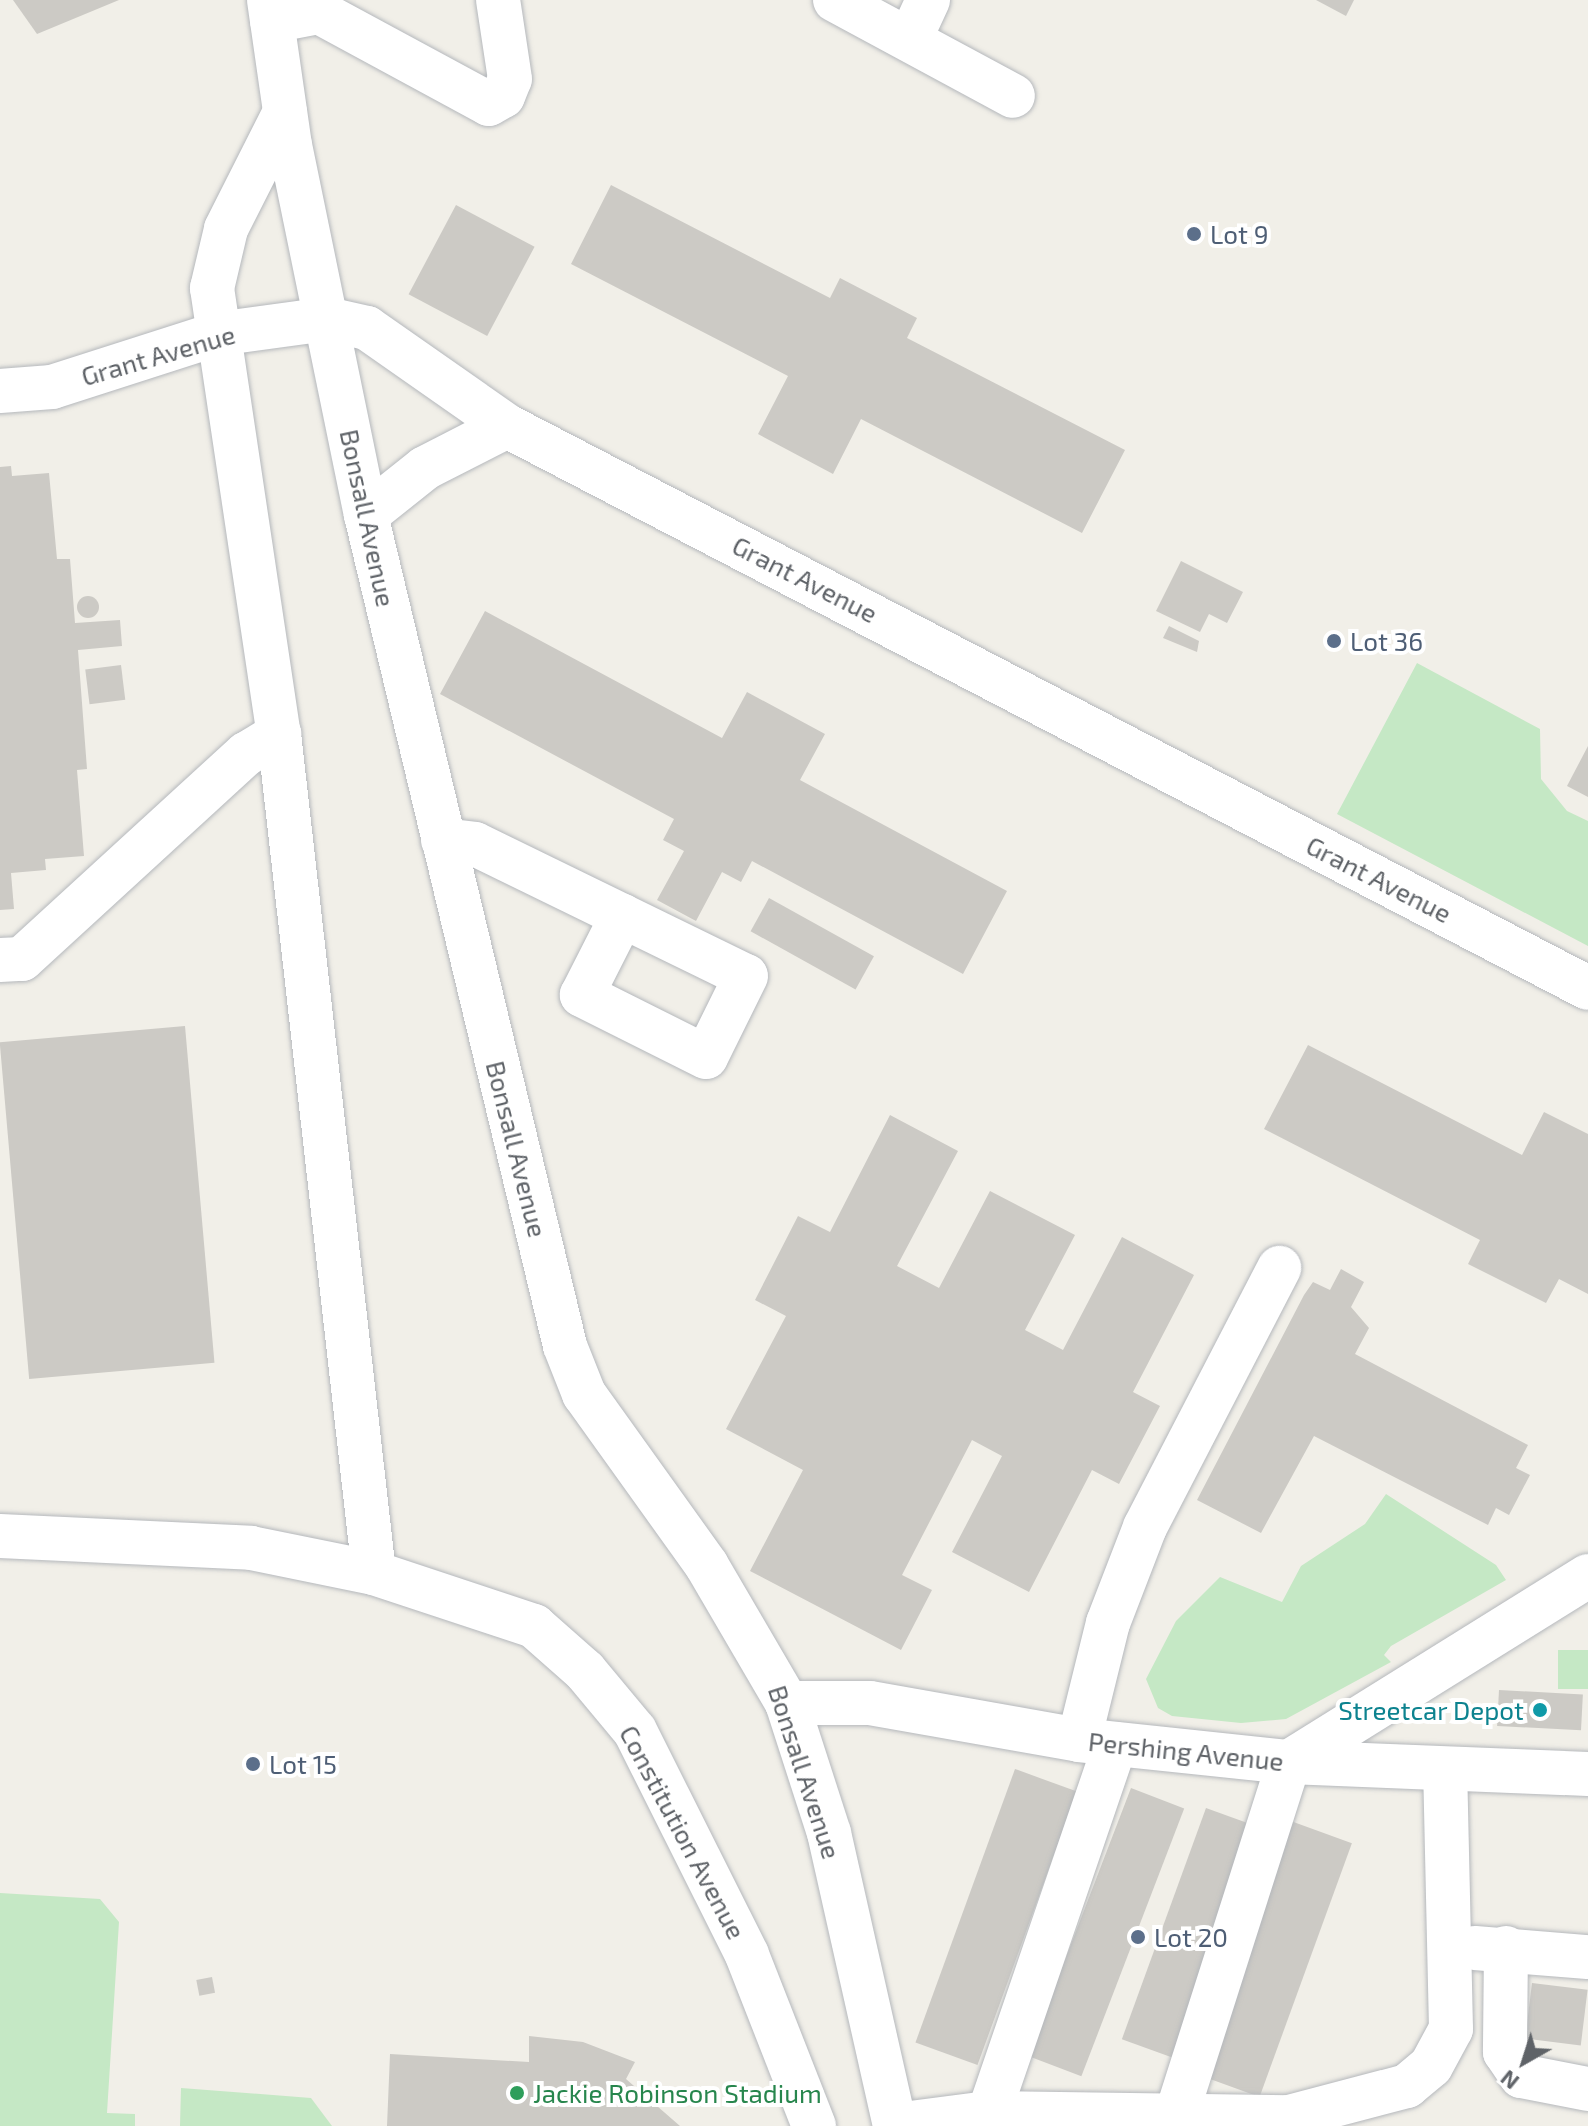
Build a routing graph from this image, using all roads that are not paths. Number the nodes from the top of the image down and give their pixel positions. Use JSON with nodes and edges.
{"nodes":[{"id":1,"x":498,"y":0,"type":"edge"},
{"id":2,"x":835,"y":0,"type":"edge"},
{"id":3,"x":928,"y":0,"type":"edge"},
{"id":4,"x":271,"y":10,"type":"edge"},
{"id":5,"x":910,"y":39,"type":"junction"},
{"id":6,"x":1013,"y":96,"type":"dead end"},
{"id":7,"x":285,"y":112,"type":"junction"},
{"id":8,"x":327,"y":319,"type":"junction"},
{"id":9,"x":217,"y":334,"type":"junction"},
{"id":10,"x":0,"y":391,"type":"edge"},
{"id":11,"x":507,"y":426,"type":"junction"},
{"id":12,"x":366,"y":515,"type":"junction"},
{"id":13,"x":279,"y":734,"type":"junction"},
{"id":14,"x":443,"y":840,"type":"junction"},
{"id":15,"x":622,"y":916,"type":"dead end"},
{"id":16,"x":0,"y":960,"type":"edge"},
{"id":17,"x":1588,"y":988,"type":"edge"},
{"id":18,"x":1279,"y":1268,"type":"dead end"},
{"id":19,"x":0,"y":1536,"type":"edge"},
{"id":20,"x":374,"y":1573,"type":"junction"},
{"id":21,"x":1588,"y":1576,"type":"edge"},
{"id":22,"x":787,"y":1703,"type":"junction"},
{"id":23,"x":1097,"y":1742,"type":"junction"},
{"id":24,"x":1289,"y":1762,"type":"junction"},
{"id":25,"x":1445,"y":1774,"type":"junction"},
{"id":26,"x":1588,"y":1774,"type":"edge"},
{"id":27,"x":1453,"y":1948,"type":"junction"},
{"id":28,"x":1506,"y":1948,"type":"junction"},
{"id":29,"x":1588,"y":1957,"type":"edge"},
{"id":30,"x":1588,"y":2089,"type":"edge"},
{"id":31,"x":989,"y":2113,"type":"junction"},
{"id":32,"x":1175,"y":2119,"type":"junction"},
{"id":33,"x":814,"y":2126,"type":"edge"},
{"id":34,"x":895,"y":2126,"type":"edge"}],
"edges":[{"from":1,"to":4,"type":"street"},
{"from":2,"to":5,"type":"street"},
{"from":3,"to":5,"type":"street"},
{"from":4,"to":7,"type":"street","name":"Bonsall Avenue"},
{"from":5,"to":6,"type":"street"},
{"from":7,"to":8,"type":"street","name":"Bonsall Avenue"},
{"from":7,"to":9,"type":"street"},
{"from":8,"to":9,"type":"street","name":"Grant Avenue"},
{"from":8,"to":11,"type":"street","name":"Grant Avenue"},
{"from":8,"to":12,"type":"street","name":"Bonsall Avenue"},
{"from":9,"to":10,"type":"street","name":"Grant Avenue"},
{"from":9,"to":13,"type":"street"},
{"from":11,"to":12,"type":"street"},
{"from":11,"to":17,"type":"street","name":"Grant Avenue"},
{"from":12,"to":14,"type":"street","name":"Bonsall Avenue"},
{"from":13,"to":16,"type":"street"},
{"from":13,"to":20,"type":"street"},
{"from":14,"to":15,"type":"street"},
{"from":14,"to":22,"type":"street","name":"Bonsall Avenue"},
{"from":18,"to":23,"type":"street"},
{"from":19,"to":20,"type":"street","name":"Constitution Avenue"},
{"from":20,"to":33,"type":"street","name":"Constitution Avenue"},
{"from":21,"to":24,"type":"street"},
{"from":22,"to":23,"type":"street","name":"Pershing Avenue"},
{"from":22,"to":34,"type":"street","name":"Bonsall Avenue"},
{"from":23,"to":24,"type":"street","name":"Pershing Avenue"},
{"from":23,"to":31,"type":"street"},
{"from":24,"to":25,"type":"street","name":"Pershing Avenue"},
{"from":24,"to":32,"type":"street"},
{"from":25,"to":26,"type":"street","name":"Pershing Avenue"},
{"from":25,"to":27,"type":"street"},
{"from":27,"to":28,"type":"street"},
{"from":27,"to":32,"type":"street"},
{"from":28,"to":29,"type":"street"},
{"from":28,"to":30,"type":"street"},
{"from":31,"to":32,"type":"street"},
{"from":31,"to":34,"type":"street"}]}
